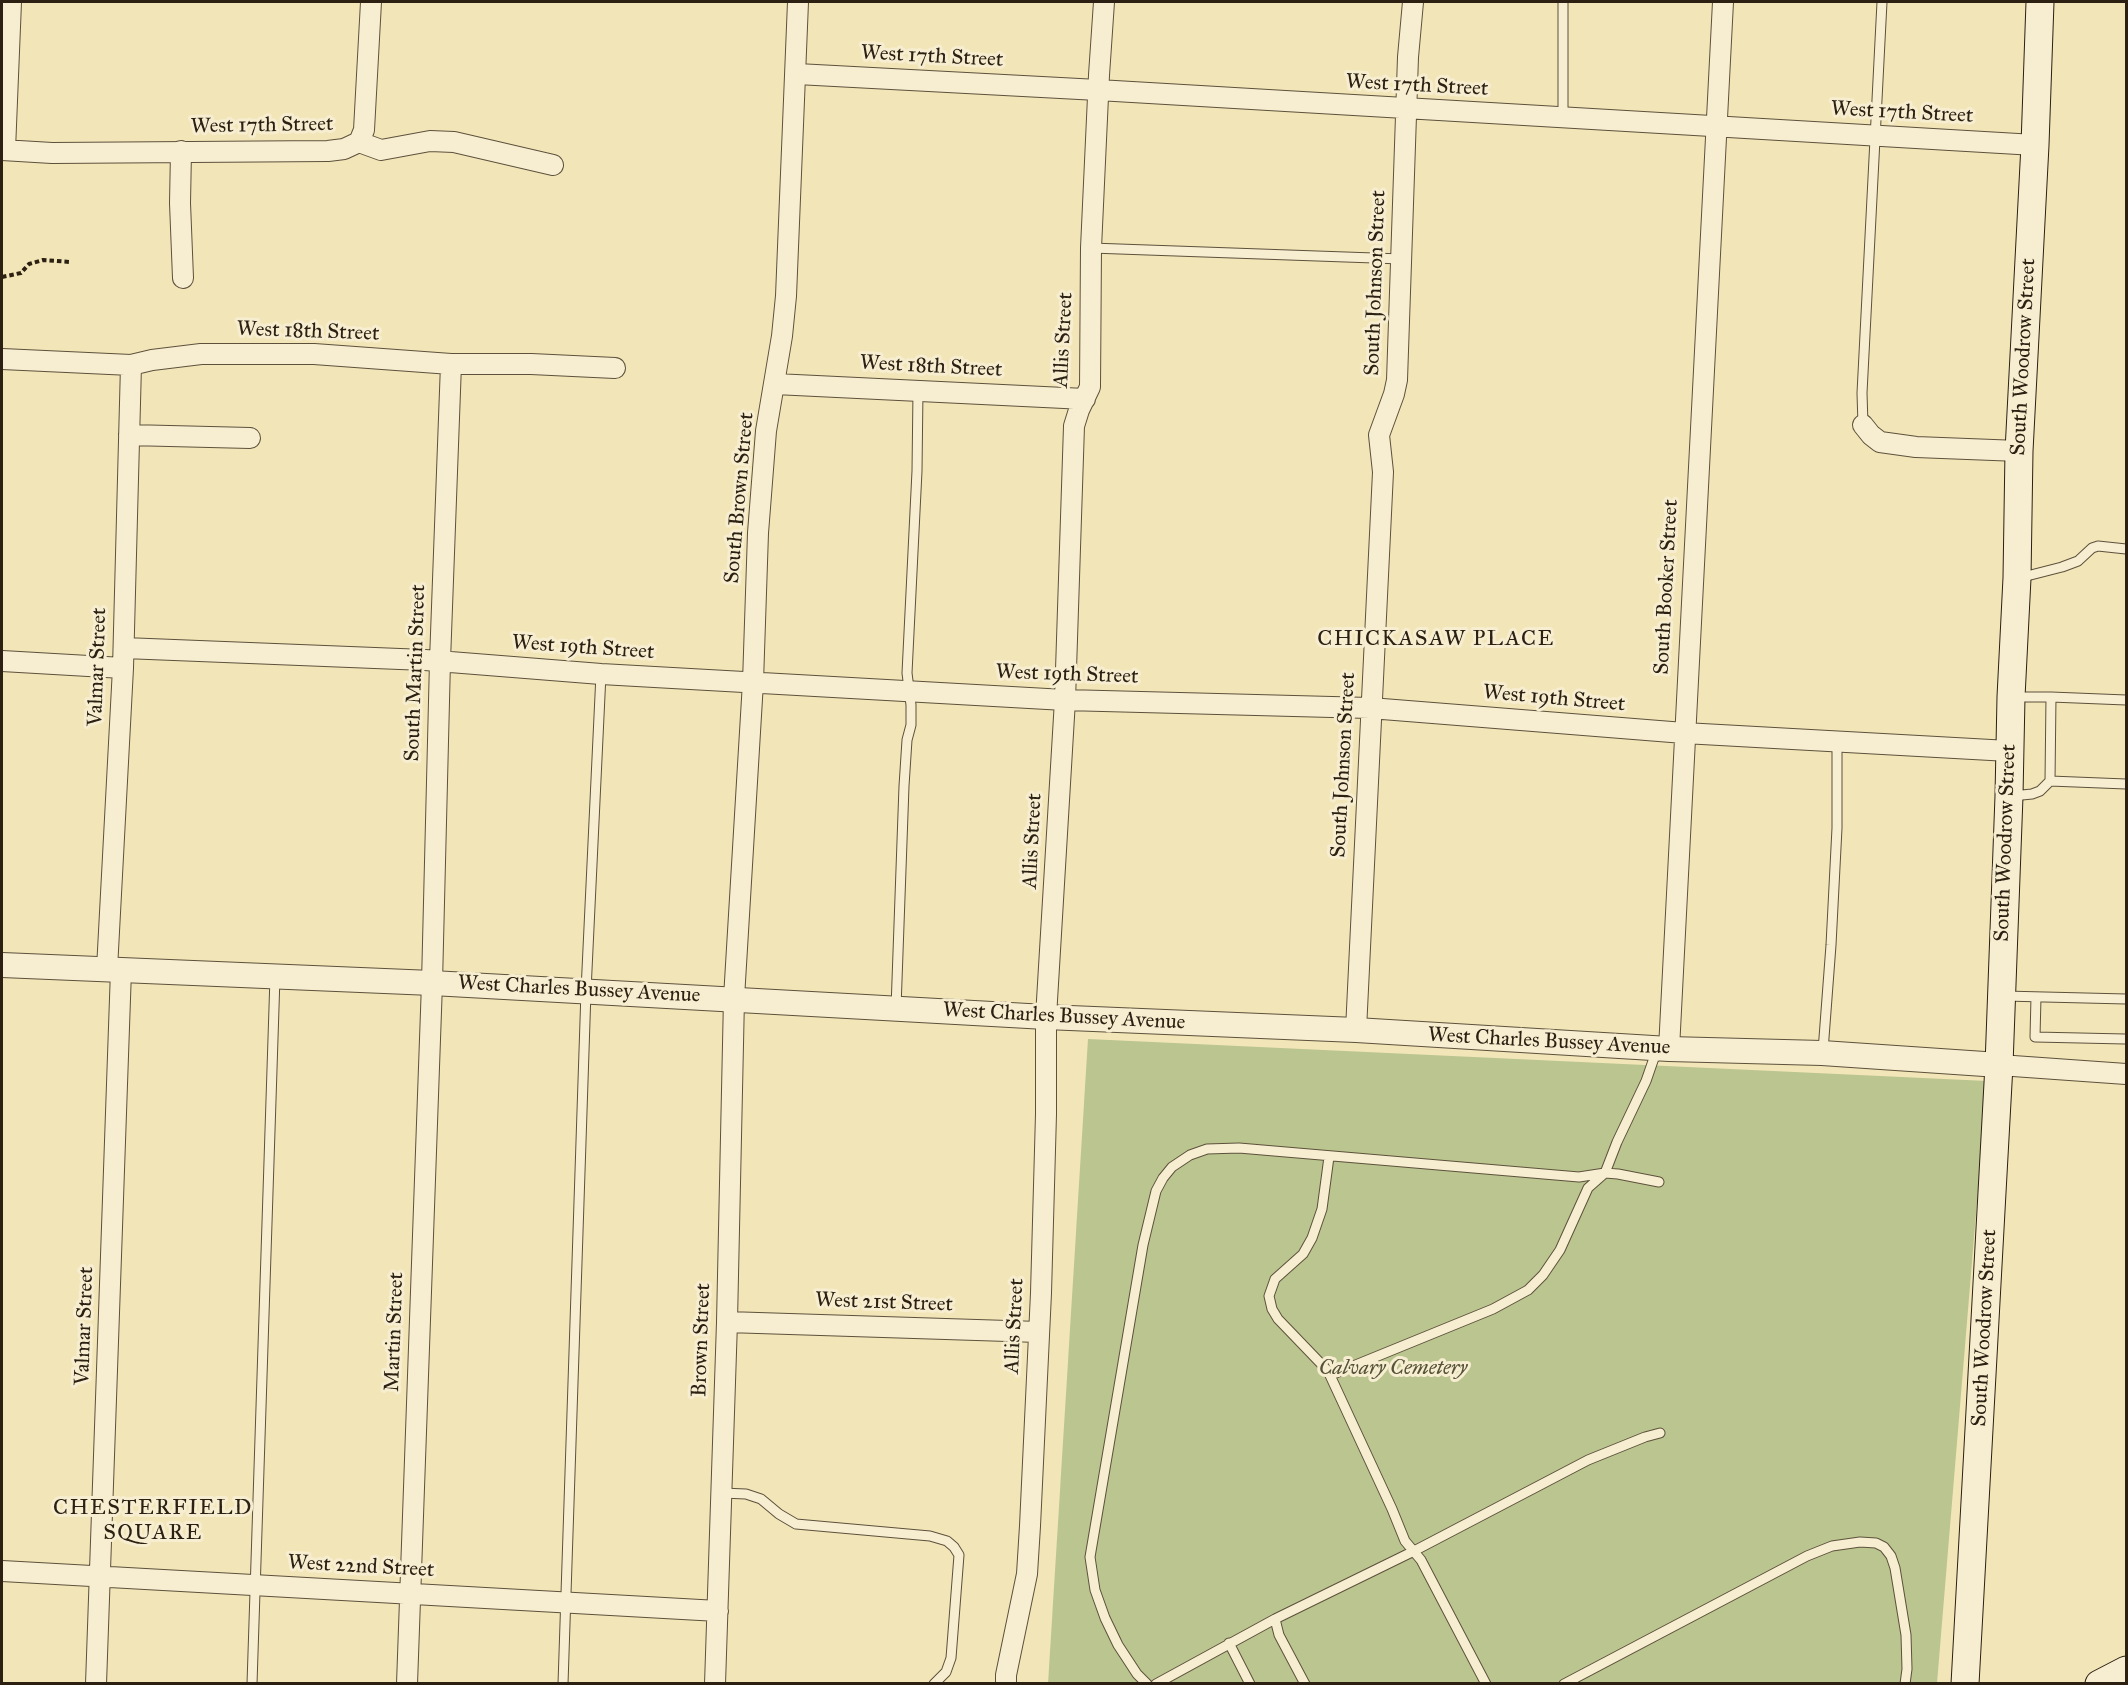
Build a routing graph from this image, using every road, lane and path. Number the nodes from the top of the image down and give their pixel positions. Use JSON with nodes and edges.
{"nodes":[{"id":1,"x":11,"y":2,"type":"edge"},
{"id":2,"x":371,"y":2,"type":"edge"},
{"id":3,"x":798,"y":2,"type":"edge"},
{"id":4,"x":1104,"y":2,"type":"edge"},
{"id":5,"x":1413,"y":2,"type":"edge"},
{"id":6,"x":1563,"y":2,"type":"edge"},
{"id":7,"x":1723,"y":2,"type":"edge"},
{"id":8,"x":1882,"y":2,"type":"edge"},
{"id":9,"x":2040,"y":2,"type":"edge"},
{"id":10,"x":796,"y":74,"type":"junction"},
{"id":11,"x":1098,"y":90,"type":"junction"},
{"id":12,"x":1407,"y":110,"type":"junction"},
{"id":13,"x":1563,"y":118,"type":"junction"},
{"id":14,"x":1715,"y":127,"type":"junction"},
{"id":15,"x":1876,"y":136,"type":"junction"},
{"id":16,"x":358,"y":142,"type":"junction"},
{"id":17,"x":2035,"y":145,"type":"junction"},
{"id":18,"x":3,"y":150,"type":"edge"},
{"id":19,"x":182,"y":151,"type":"junction"},
{"id":20,"x":553,"y":165,"type":"dead end"},
{"id":21,"x":1091,"y":248,"type":"junction"},
{"id":22,"x":1402,"y":259,"type":"junction"},
{"id":23,"x":70,"y":262,"type":"dead end"},
{"id":24,"x":2,"y":277,"type":"edge"},
{"id":25,"x":183,"y":278,"type":"dead end"},
{"id":26,"x":2,"y":359,"type":"edge"},
{"id":27,"x":451,"y":364,"type":"junction"},
{"id":28,"x":131,"y":365,"type":"junction"},
{"id":29,"x":615,"y":369,"type":"dead end"},
{"id":30,"x":775,"y":384,"type":"junction"},
{"id":31,"x":918,"y":391,"type":"junction"},
{"id":32,"x":1085,"y":399,"type":"junction"},
{"id":33,"x":1863,"y":425,"type":"joint"},
{"id":34,"x":129,"y":435,"type":"junction"},
{"id":35,"x":250,"y":438,"type":"dead end"},
{"id":36,"x":2019,"y":451,"type":"junction"},
{"id":37,"x":2127,"y":549,"type":"edge"},
{"id":38,"x":2017,"y":578,"type":"junction"},
{"id":39,"x":124,"y":648,"type":"junction"},
{"id":40,"x":2,"y":661,"type":"edge"},
{"id":41,"x":440,"y":661,"type":"junction"},
{"id":42,"x":123,"y":668,"type":"junction"},
{"id":43,"x":601,"y":674,"type":"junction"},
{"id":44,"x":753,"y":682,"type":"junction"},
{"id":45,"x":909,"y":691,"type":"junction"},
{"id":46,"x":2011,"y":697,"type":"junction"},
{"id":47,"x":2051,"y":697,"type":"junction"},
{"id":48,"x":1065,"y":700,"type":"junction"},
{"id":49,"x":2127,"y":700,"type":"edge"},
{"id":50,"x":1370,"y":708,"type":"junction"},
{"id":51,"x":1684,"y":734,"type":"junction"},
{"id":52,"x":1838,"y":742,"type":"junction"},
{"id":53,"x":2009,"y":751,"type":"junction"},
{"id":54,"x":2050,"y":781,"type":"junction"},
{"id":55,"x":2127,"y":784,"type":"edge"},
{"id":56,"x":2009,"y":796,"type":"junction"},
{"id":57,"x":2,"y":965,"type":"edge"},
{"id":58,"x":114,"y":970,"type":"junction"},
{"id":59,"x":276,"y":975,"type":"junction"},
{"id":60,"x":432,"y":982,"type":"junction"},
{"id":61,"x":586,"y":991,"type":"junction"},
{"id":62,"x":2001,"y":996,"type":"junction"},
{"id":63,"x":2036,"y":997,"type":"junction"},
{"id":64,"x":734,"y":998,"type":"junction"},
{"id":65,"x":2127,"y":999,"type":"edge"},
{"id":66,"x":896,"y":1008,"type":"junction"},
{"id":67,"x":1046,"y":1017,"type":"junction"},
{"id":68,"x":1356,"y":1030,"type":"junction"},
{"id":69,"x":2125,"y":1039,"type":"dead end"},
{"id":70,"x":1669,"y":1049,"type":"junction"},
{"id":71,"x":1822,"y":1053,"type":"junction"},
{"id":72,"x":1999,"y":1065,"type":"junction"},
{"id":73,"x":2127,"y":1074,"type":"edge"},
{"id":74,"x":1329,"y":1157,"type":"junction"},
{"id":75,"x":1605,"y":1173,"type":"junction"},
{"id":76,"x":1659,"y":1182,"type":"dead end"},
{"id":77,"x":727,"y":1322,"type":"junction"},
{"id":78,"x":1039,"y":1332,"type":"junction"},
{"id":79,"x":1328,"y":1371,"type":"junction"},
{"id":80,"x":1660,"y":1433,"type":"dead end"},
{"id":81,"x":722,"y":1492,"type":"junction"},
{"id":82,"x":1414,"y":1551,"type":"junction"},
{"id":83,"x":2,"y":1571,"type":"edge"},
{"id":84,"x":100,"y":1577,"type":"junction"},
{"id":85,"x":255,"y":1586,"type":"junction"},
{"id":86,"x":410,"y":1594,"type":"junction"},
{"id":87,"x":566,"y":1603,"type":"junction"},
{"id":88,"x":718,"y":1611,"type":"junction"},
{"id":89,"x":1275,"y":1619,"type":"junction"},
{"id":90,"x":1229,"y":1643,"type":"junction"},
{"id":91,"x":2127,"y":1670,"type":"edge"},
{"id":92,"x":96,"y":1683,"type":"edge"},
{"id":93,"x":252,"y":1683,"type":"edge"},
{"id":94,"x":407,"y":1683,"type":"edge"},
{"id":95,"x":563,"y":1683,"type":"edge"},
{"id":96,"x":715,"y":1683,"type":"edge"},
{"id":97,"x":934,"y":1683,"type":"edge"},
{"id":98,"x":1006,"y":1683,"type":"edge"},
{"id":99,"x":1147,"y":1683,"type":"edge"},
{"id":100,"x":1156,"y":1683,"type":"edge"},
{"id":101,"x":1250,"y":1683,"type":"edge"},
{"id":102,"x":1305,"y":1683,"type":"edge"},
{"id":103,"x":1486,"y":1683,"type":"edge"},
{"id":104,"x":1564,"y":1683,"type":"edge"},
{"id":105,"x":1905,"y":1683,"type":"edge"},
{"id":106,"x":1965,"y":1683,"type":"edge"},
{"id":107,"x":2099,"y":1683,"type":"edge"}],
"edges":[{"from":1,"to":18,"type":"street"},
{"from":2,"to":16,"type":"street"},
{"from":3,"to":10,"type":"street","name":"South Brown Street"},
{"from":4,"to":11,"type":"street","name":"Allis Street"},
{"from":5,"to":12,"type":"street","name":"South Johnson Street"},
{"from":6,"to":13,"type":"lane"},
{"from":7,"to":14,"type":"street","name":"South Booker Street"},
{"from":8,"to":15,"type":"lane"},
{"from":9,"to":17,"type":"main road","name":"South Woodrow Street"},
{"from":10,"to":11,"type":"street","name":"West 17th Street"},
{"from":10,"to":30,"type":"street","name":"South Brown Street"},
{"from":11,"to":12,"type":"street","name":"West 17th Street"},
{"from":11,"to":21,"type":"street","name":"Allis Street"},
{"from":12,"to":13,"type":"street","name":"West 17th Street"},
{"from":12,"to":22,"type":"street","name":"South Johnson Street"},
{"from":13,"to":14,"type":"street","name":"West 17th Street"},
{"from":14,"to":15,"type":"street","name":"West 17th Street"},
{"from":14,"to":51,"type":"street","name":"South Booker Street"},
{"from":15,"to":17,"type":"street","name":"West 17th Street"},
{"from":15,"to":33,"type":"lane"},
{"from":16,"to":19,"type":"street","name":"West 17th Street"},
{"from":16,"to":20,"type":"street","name":"West 17th Street"},
{"from":17,"to":36,"type":"main road","name":"South Woodrow Street"},
{"from":18,"to":19,"type":"street","name":"West 17th Street"},
{"from":19,"to":25,"type":"street"},
{"from":21,"to":22,"type":"lane"},
{"from":21,"to":32,"type":"street","name":"Allis Street"},
{"from":22,"to":50,"type":"street","name":"South Johnson Street"},
{"from":23,"to":24,"type":"path"},
{"from":26,"to":28,"type":"street","name":"West 18th Street"},
{"from":27,"to":28,"type":"street","name":"West 18th Street"},
{"from":27,"to":29,"type":"street","name":"West 18th Street"},
{"from":27,"to":41,"type":"street","name":"South Martin Street"},
{"from":28,"to":34,"type":"street","name":"Valmar Street"},
{"from":30,"to":31,"type":"street","name":"West 18th Street"},
{"from":30,"to":44,"type":"street","name":"South Brown Street"},
{"from":31,"to":32,"type":"street","name":"West 18th Street"},
{"from":31,"to":45,"type":"lane"},
{"from":32,"to":48,"type":"street","name":"Allis Street"},
{"from":33,"to":36,"type":"street"},
{"from":34,"to":35,"type":"street"},
{"from":34,"to":39,"type":"street","name":"Valmar Street"},
{"from":36,"to":38,"type":"main road","name":"South Woodrow Street"},
{"from":37,"to":38,"type":"lane"},
{"from":38,"to":46,"type":"main road","name":"South Woodrow Street"},
{"from":39,"to":41,"type":"street","name":"West 19th Street"},
{"from":39,"to":42,"type":"street","name":"Valmar Street"},
{"from":40,"to":42,"type":"street"},
{"from":41,"to":43,"type":"street","name":"West 19th Street"},
{"from":41,"to":60,"type":"street","name":"South Martin Street"},
{"from":42,"to":58,"type":"street","name":"Valmar Street"},
{"from":43,"to":44,"type":"street","name":"West 19th Street"},
{"from":43,"to":61,"type":"lane"},
{"from":44,"to":45,"type":"street","name":"West 19th Street"},
{"from":44,"to":64,"type":"street","name":"South Brown Street"},
{"from":45,"to":48,"type":"street","name":"West 19th Street"},
{"from":45,"to":66,"type":"lane"},
{"from":46,"to":47,"type":"lane"},
{"from":46,"to":53,"type":"main road","name":"South Woodrow Street"},
{"from":47,"to":49,"type":"lane"},
{"from":47,"to":54,"type":"lane"},
{"from":48,"to":50,"type":"street","name":"West 19th Street"},
{"from":48,"to":67,"type":"street","name":"Allis Street"},
{"from":50,"to":51,"type":"street","name":"West 19th Street"},
{"from":50,"to":68,"type":"street","name":"South Johnson Street"},
{"from":51,"to":52,"type":"street","name":"West 19th Street"},
{"from":51,"to":70,"type":"street","name":"South Booker Street"},
{"from":52,"to":53,"type":"street","name":"West 19th Street"},
{"from":52,"to":71,"type":"lane"},
{"from":53,"to":56,"type":"main road","name":"South Woodrow Street"},
{"from":54,"to":55,"type":"lane"},
{"from":54,"to":56,"type":"lane"},
{"from":56,"to":62,"type":"main road","name":"South Woodrow Street"},
{"from":57,"to":58,"type":"street","name":"West Charles Bussey Avenue"},
{"from":58,"to":59,"type":"street","name":"West Charles Bussey Avenue"},
{"from":58,"to":84,"type":"street","name":"Valmar Street"},
{"from":59,"to":60,"type":"street","name":"West Charles Bussey Avenue"},
{"from":59,"to":85,"type":"lane"},
{"from":60,"to":61,"type":"street","name":"West Charles Bussey Avenue"},
{"from":60,"to":86,"type":"street","name":"Martin Street"},
{"from":61,"to":64,"type":"street","name":"West Charles Bussey Avenue"},
{"from":61,"to":87,"type":"lane"},
{"from":62,"to":63,"type":"lane"},
{"from":62,"to":72,"type":"main road","name":"South Woodrow Street"},
{"from":63,"to":65,"type":"lane"},
{"from":63,"to":69,"type":"lane"},
{"from":64,"to":66,"type":"street","name":"West Charles Bussey Avenue"},
{"from":64,"to":77,"type":"street","name":"Brown Street"},
{"from":66,"to":67,"type":"street","name":"West Charles Bussey Avenue"},
{"from":67,"to":68,"type":"street","name":"West Charles Bussey Avenue"},
{"from":67,"to":78,"type":"street","name":"Allis Street"},
{"from":68,"to":70,"type":"street","name":"West Charles Bussey Avenue"},
{"from":70,"to":71,"type":"street","name":"West Charles Bussey Avenue"},
{"from":70,"to":75,"type":"lane"},
{"from":71,"to":72,"type":"street","name":"West Charles Bussey Avenue"},
{"from":72,"to":73,"type":"street","name":"West Charles Bussey Avenue"},
{"from":72,"to":106,"type":"main road","name":"South Woodrow Street"},
{"from":74,"to":75,"type":"lane"},
{"from":74,"to":79,"type":"lane"},
{"from":74,"to":99,"type":"lane"},
{"from":75,"to":76,"type":"lane"},
{"from":75,"to":79,"type":"lane"},
{"from":77,"to":78,"type":"street","name":"West 21st Street"},
{"from":77,"to":81,"type":"street","name":"Brown Street"},
{"from":78,"to":98,"type":"street","name":"Allis Street"},
{"from":79,"to":82,"type":"lane"},
{"from":80,"to":82,"type":"lane"},
{"from":81,"to":88,"type":"street","name":"Brown Street"},
{"from":81,"to":97,"type":"lane"},
{"from":82,"to":89,"type":"lane"},
{"from":82,"to":103,"type":"lane"},
{"from":83,"to":84,"type":"street","name":"West 22nd Street"},
{"from":84,"to":85,"type":"street","name":"West 22nd Street"},
{"from":84,"to":92,"type":"street","name":"Valmar Street"},
{"from":85,"to":86,"type":"street","name":"West 22nd Street"},
{"from":85,"to":93,"type":"lane"},
{"from":86,"to":87,"type":"street","name":"West 22nd Street"},
{"from":86,"to":94,"type":"street","name":"Martin Street"},
{"from":87,"to":88,"type":"street","name":"West 22nd Street"},
{"from":87,"to":95,"type":"lane"},
{"from":88,"to":96,"type":"street","name":"Brown Street"},
{"from":89,"to":90,"type":"lane"},
{"from":89,"to":102,"type":"lane"},
{"from":90,"to":100,"type":"lane"},
{"from":90,"to":101,"type":"lane"},
{"from":91,"to":107,"type":"main road"},
{"from":104,"to":105,"type":"lane"}]}
